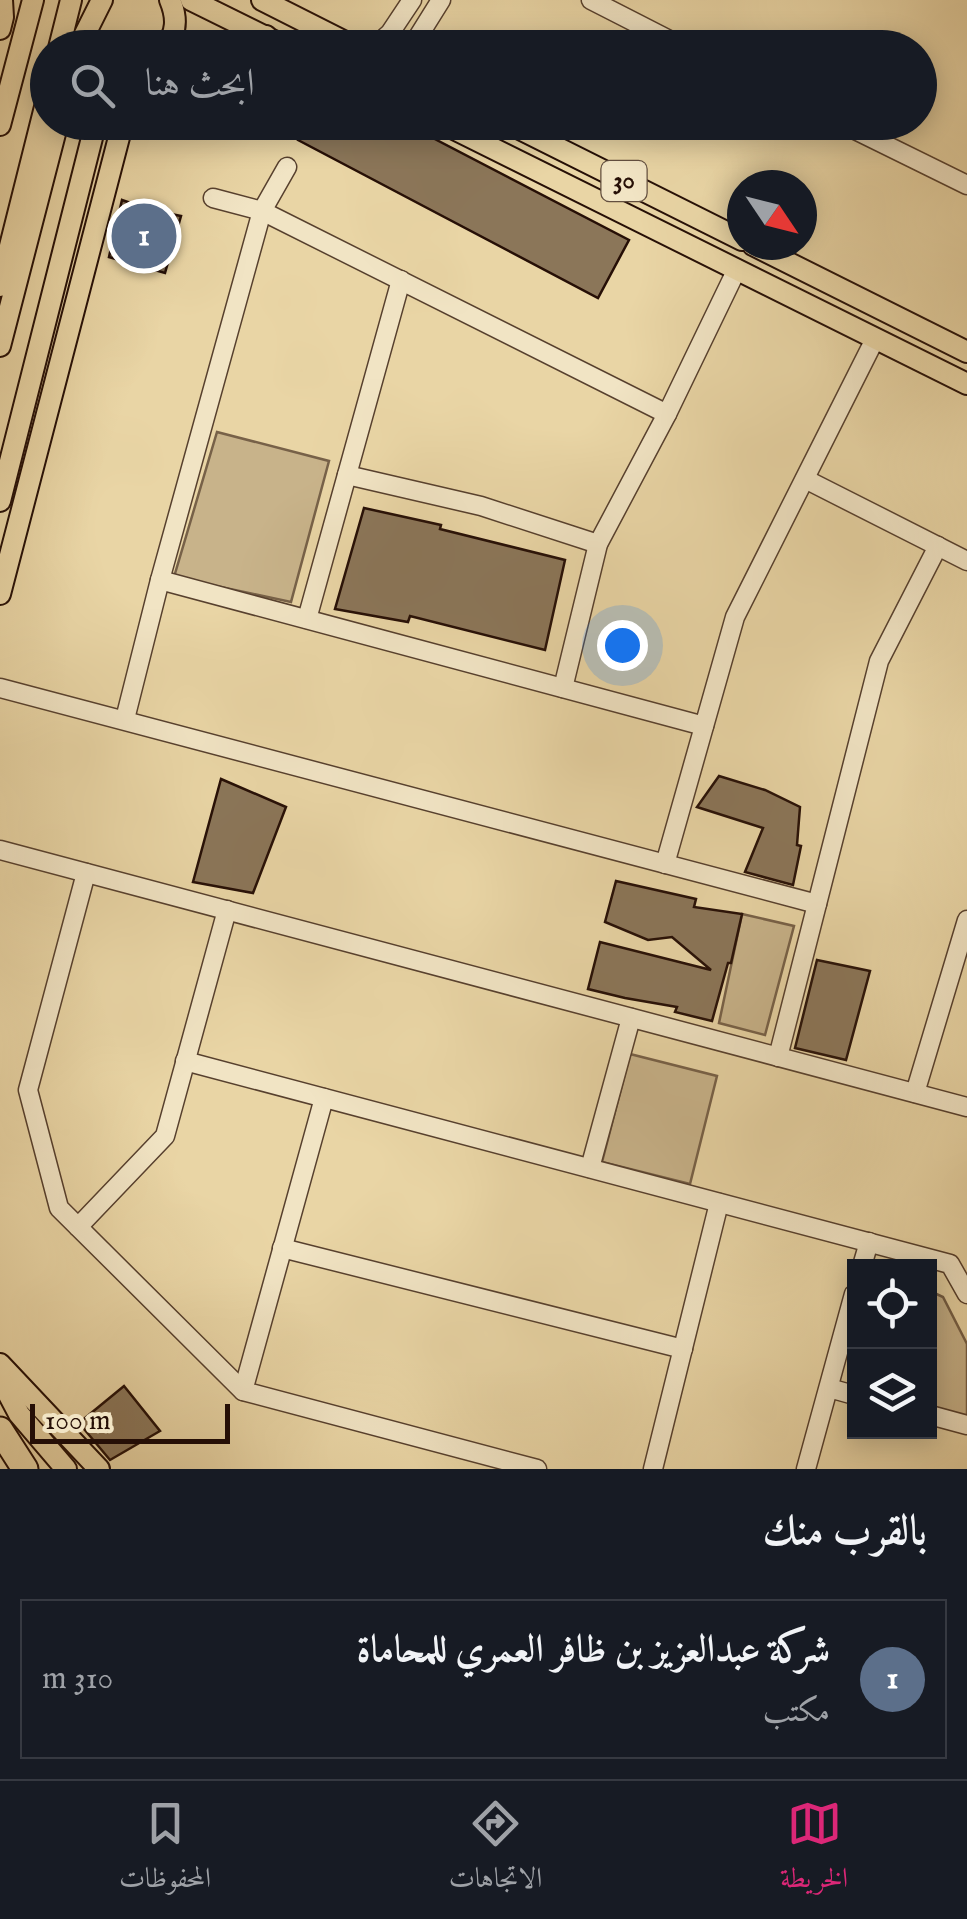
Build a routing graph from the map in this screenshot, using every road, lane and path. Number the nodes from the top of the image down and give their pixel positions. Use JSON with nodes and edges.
{"nodes":[{"id":1,"x":2,"y":0,"type":"edge"},
{"id":2,"x":33,"y":0,"type":"edge"},
{"id":3,"x":71,"y":0,"type":"edge"},
{"id":4,"x":102,"y":0,"type":"edge"},
{"id":5,"x":170,"y":0,"type":"edge"},
{"id":6,"x":191,"y":0,"type":"edge"},
{"id":7,"x":262,"y":0,"type":"edge"},
{"id":8,"x":279,"y":0,"type":"edge"},
{"id":9,"x":412,"y":0,"type":"edge"},
{"id":10,"x":441,"y":0,"type":"edge"},
{"id":11,"x":591,"y":0,"type":"edge"},
{"id":12,"x":632,"y":0,"type":"edge"},
{"id":13,"x":621,"y":16,"type":"junction"},
{"id":14,"x":0,"y":28,"type":"edge"},
{"id":15,"x":64,"y":30,"type":"edge"},
{"id":16,"x":87,"y":30,"type":"edge"},
{"id":17,"x":174,"y":30,"type":"edge"},
{"id":18,"x":254,"y":30,"type":"edge"},
{"id":19,"x":323,"y":30,"type":"edge"},
{"id":20,"x":326,"y":30,"type":"edge"},
{"id":21,"x":391,"y":30,"type":"edge"},
{"id":22,"x":422,"y":30,"type":"edge"},
{"id":23,"x":649,"y":30,"type":"edge"},
{"id":24,"x":0,"y":125,"type":"edge"},
{"id":25,"x":36,"y":140,"type":"edge"},
{"id":26,"x":53,"y":140,"type":"edge"},
{"id":27,"x":91,"y":140,"type":"edge"},
{"id":28,"x":118,"y":140,"type":"edge"},
{"id":29,"x":476,"y":140,"type":"edge"},
{"id":30,"x":542,"y":140,"type":"edge"},
{"id":31,"x":876,"y":140,"type":"edge"},
{"id":32,"x":287,"y":167,"type":"dead end"},
{"id":33,"x":967,"y":185,"type":"edge"},
{"id":34,"x":213,"y":198,"type":"dead end"},
{"id":35,"x":262,"y":210,"type":"junction"},
{"id":36,"x":727,"y":232,"type":"edge"},
{"id":37,"x":782,"y":260,"type":"edge"},
{"id":38,"x":737,"y":270,"type":"junction"},
{"id":39,"x":401,"y":280,"type":"junction"},
{"id":40,"x":0,"y":286,"type":"edge"},
{"id":41,"x":875,"y":339,"type":"junction"},
{"id":42,"x":0,"y":346,"type":"edge"},
{"id":43,"x":967,"y":352,"type":"edge"},
{"id":44,"x":967,"y":384,"type":"edge"},
{"id":45,"x":667,"y":414,"type":"junction"},
{"id":46,"x":346,"y":476,"type":"junction"},
{"id":47,"x":805,"y":479,"type":"junction"},
{"id":48,"x":0,"y":501,"type":"edge"},
{"id":49,"x":598,"y":544,"type":"junction"},
{"id":50,"x":938,"y":546,"type":"junction"},
{"id":51,"x":967,"y":561,"type":"edge"},
{"id":52,"x":160,"y":580,"type":"junction"},
{"id":53,"x":0,"y":594,"type":"edge"},
{"id":54,"x":306,"y":619,"type":"junction"},
{"id":55,"x":0,"y":688,"type":"edge"},
{"id":56,"x":563,"y":688,"type":"junction"},
{"id":57,"x":124,"y":719,"type":"junction"},
{"id":58,"x":704,"y":726,"type":"junction"},
{"id":59,"x":0,"y":850,"type":"edge"},
{"id":60,"x":664,"y":864,"type":"junction"},
{"id":61,"x":86,"y":872,"type":"junction"},
{"id":62,"x":817,"y":904,"type":"junction"},
{"id":63,"x":227,"y":910,"type":"junction"},
{"id":64,"x":967,"y":920,"type":"edge"},
{"id":65,"x":964,"y":946,"type":"edge"},
{"id":66,"x":631,"y":1018,"type":"junction"},
{"id":67,"x":778,"y":1057,"type":"junction"},
{"id":68,"x":186,"y":1062,"type":"junction"},
{"id":69,"x":915,"y":1092,"type":"junction"},
{"id":70,"x":324,"y":1098,"type":"junction"},
{"id":71,"x":967,"y":1107,"type":"edge"},
{"id":72,"x":590,"y":1168,"type":"junction"},
{"id":73,"x":720,"y":1203,"type":"junction"},
{"id":74,"x":78,"y":1226,"type":"junction"},
{"id":75,"x":869,"y":1242,"type":"junction"},
{"id":76,"x":282,"y":1248,"type":"junction"},
{"id":77,"x":864,"y":1259,"type":"edge"},
{"id":78,"x":967,"y":1294,"type":"edge"},
{"id":79,"x":847,"y":1319,"type":"edge"},
{"id":80,"x":683,"y":1349,"type":"junction"},
{"id":81,"x":0,"y":1364,"type":"edge"},
{"id":82,"x":0,"y":1378,"type":"edge"},
{"id":83,"x":828,"y":1388,"type":"junction"},
{"id":84,"x":242,"y":1392,"type":"junction"},
{"id":85,"x":847,"y":1392,"type":"edge"},
{"id":86,"x":937,"y":1417,"type":"edge"},
{"id":87,"x":967,"y":1426,"type":"edge"},
{"id":88,"x":0,"y":1430,"type":"edge"},
{"id":89,"x":25,"y":1469,"type":"edge"},
{"id":90,"x":66,"y":1469,"type":"edge"},
{"id":91,"x":99,"y":1469,"type":"edge"},
{"id":92,"x":537,"y":1469,"type":"edge"},
{"id":93,"x":652,"y":1469,"type":"edge"},
{"id":94,"x":806,"y":1469,"type":"edge"}],
"edges":[{"from":1,"to":14,"type":"main road"},
{"from":2,"to":24,"type":"main road"},
{"from":3,"to":15,"type":"main road"},
{"from":4,"to":16,"type":"main road"},
{"from":5,"to":17,"type":"main road"},
{"from":6,"to":18,"type":"main road"},
{"from":7,"to":19,"type":"main road"},
{"from":8,"to":20,"type":"main road"},
{"from":9,"to":21,"type":"street"},
{"from":10,"to":22,"type":"street"},
{"from":11,"to":13,"type":"street"},
{"from":12,"to":13,"type":"street"},
{"from":13,"to":23,"type":"street"},
{"from":25,"to":40,"type":"main road"},
{"from":26,"to":42,"type":"main road"},
{"from":27,"to":48,"type":"main road"},
{"from":28,"to":53,"type":"main road"},
{"from":29,"to":38,"type":"main road","number":"30"},
{"from":30,"to":36,"type":"main road","number":"30"},
{"from":31,"to":33,"type":"street"},
{"from":32,"to":35,"type":"street"},
{"from":34,"to":35,"type":"street"},
{"from":35,"to":39,"type":"street"},
{"from":35,"to":52,"type":"street"},
{"from":37,"to":43,"type":"main road"},
{"from":38,"to":41,"type":"main road","number":"30"},
{"from":38,"to":45,"type":"street"},
{"from":39,"to":45,"type":"street"},
{"from":39,"to":46,"type":"street"},
{"from":41,"to":44,"type":"main road","number":"30"},
{"from":41,"to":47,"type":"street"},
{"from":45,"to":49,"type":"street"},
{"from":46,"to":49,"type":"street"},
{"from":46,"to":54,"type":"street"},
{"from":47,"to":50,"type":"street"},
{"from":47,"to":58,"type":"street"},
{"from":49,"to":56,"type":"street"},
{"from":50,"to":51,"type":"street"},
{"from":50,"to":62,"type":"street"},
{"from":52,"to":54,"type":"street"},
{"from":52,"to":57,"type":"street"},
{"from":54,"to":56,"type":"street"},
{"from":55,"to":57,"type":"street"},
{"from":56,"to":58,"type":"street"},
{"from":57,"to":60,"type":"street"},
{"from":58,"to":60,"type":"street"},
{"from":59,"to":61,"type":"street"},
{"from":60,"to":62,"type":"street"},
{"from":61,"to":63,"type":"street"},
{"from":61,"to":74,"type":"street"},
{"from":62,"to":67,"type":"street"},
{"from":63,"to":66,"type":"street"},
{"from":63,"to":68,"type":"street"},
{"from":64,"to":65,"type":"street"},
{"from":65,"to":69,"type":"street"},
{"from":66,"to":67,"type":"street"},
{"from":66,"to":72,"type":"street"},
{"from":67,"to":69,"type":"street"},
{"from":68,"to":70,"type":"street"},
{"from":68,"to":74,"type":"street"},
{"from":69,"to":71,"type":"street"},
{"from":70,"to":72,"type":"street"},
{"from":70,"to":76,"type":"street"},
{"from":72,"to":73,"type":"street"},
{"from":73,"to":75,"type":"street"},
{"from":73,"to":80,"type":"street"},
{"from":74,"to":84,"type":"street"},
{"from":75,"to":77,"type":"street"},
{"from":75,"to":78,"type":"street"},
{"from":76,"to":80,"type":"street"},
{"from":76,"to":84,"type":"street"},
{"from":79,"to":83,"type":"street"},
{"from":80,"to":93,"type":"street"},
{"from":81,"to":91,"type":"main road"},
{"from":82,"to":90,"type":"main road"},
{"from":83,"to":85,"type":"street"},
{"from":83,"to":94,"type":"street"},
{"from":84,"to":92,"type":"street"},
{"from":86,"to":87,"type":"street"},
{"from":88,"to":89,"type":"highway"}]}
